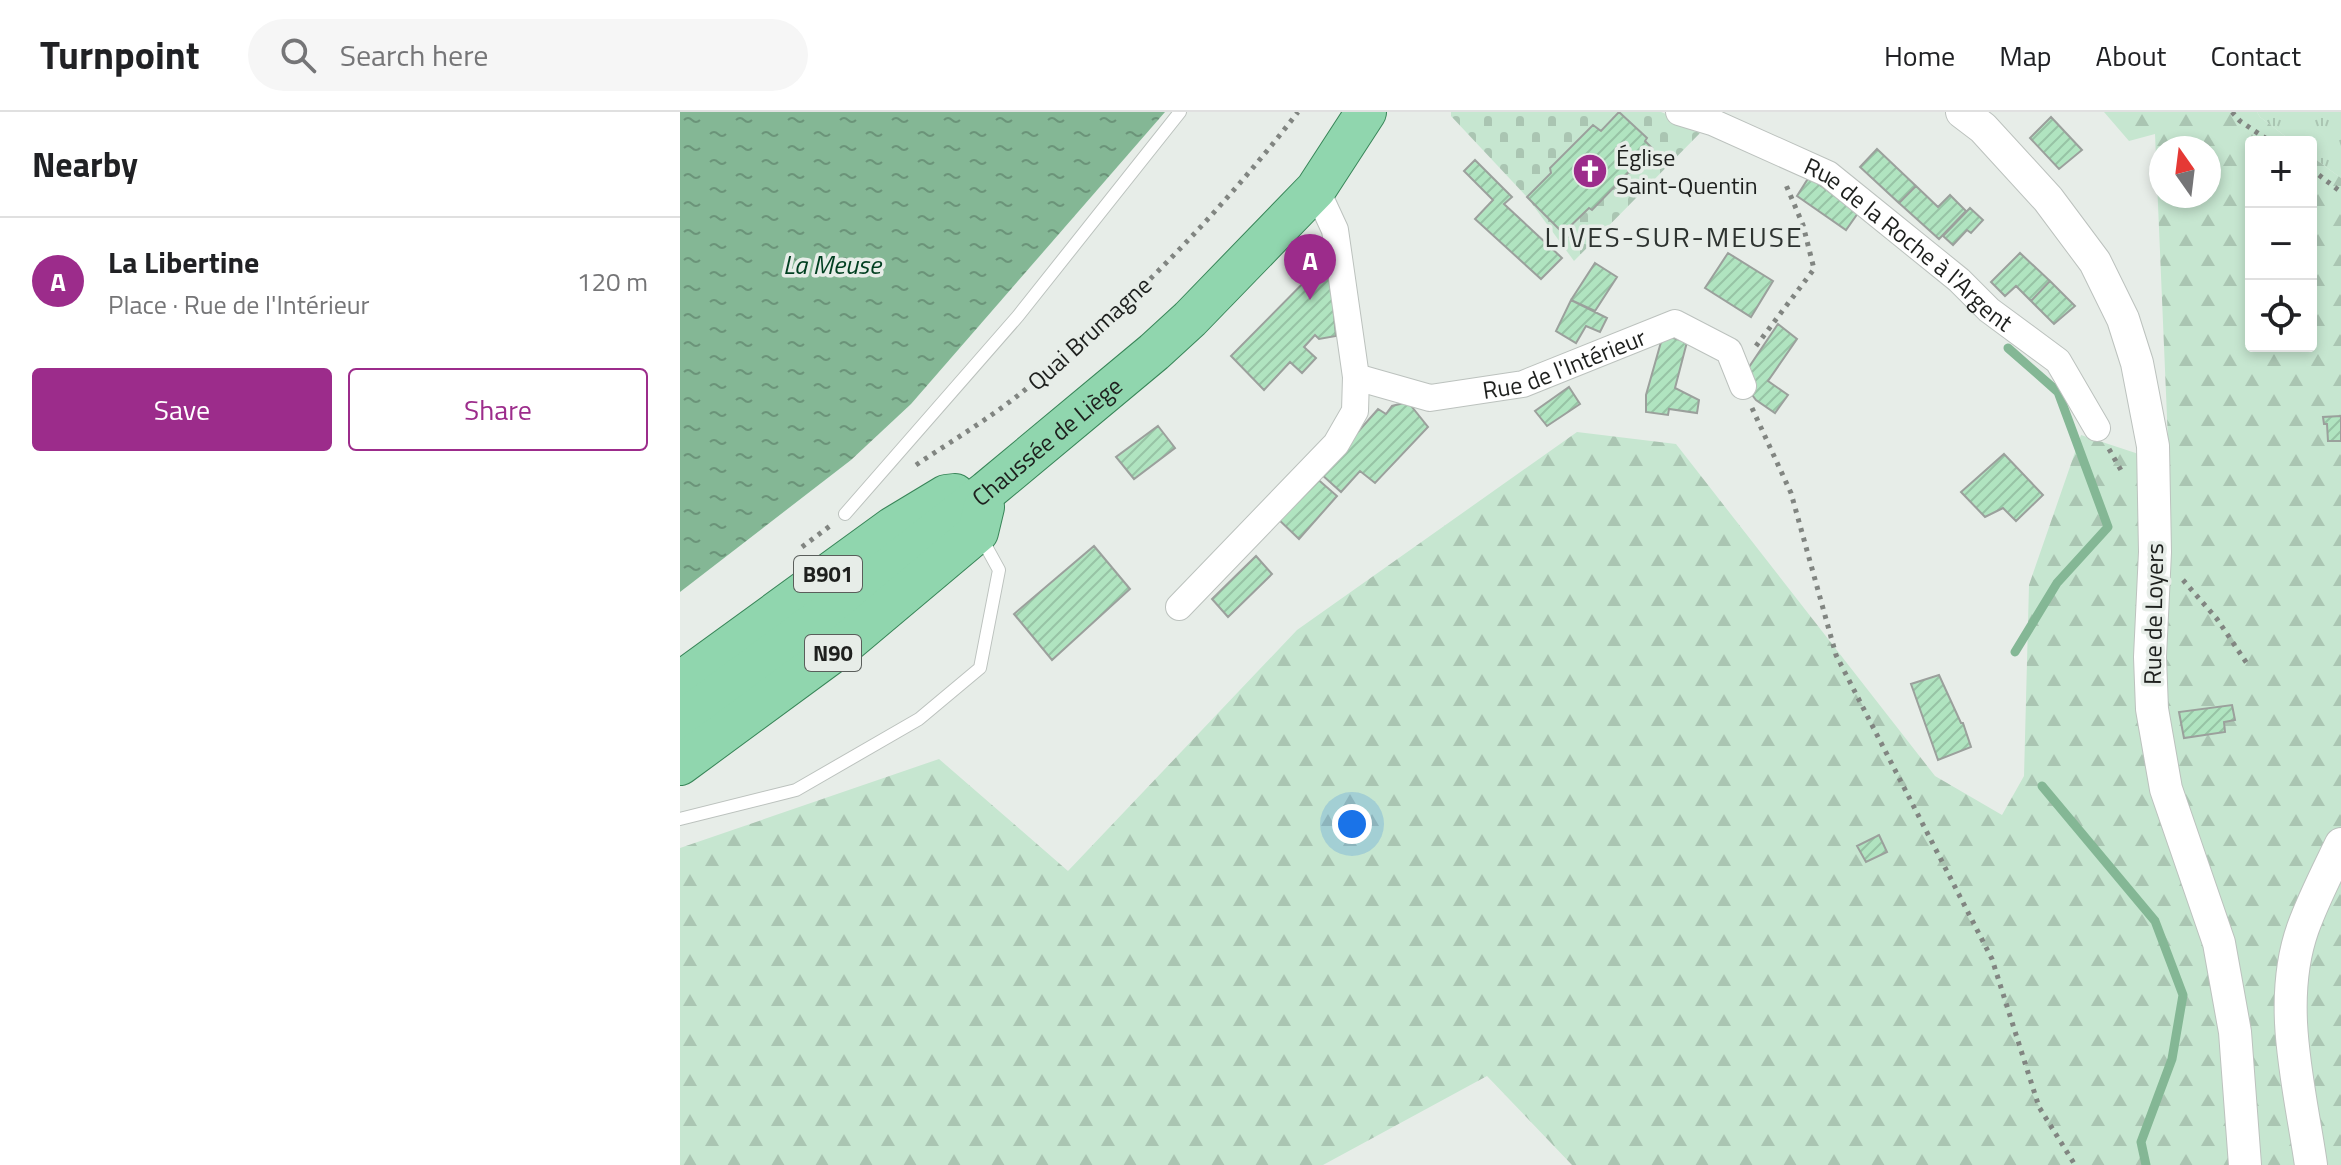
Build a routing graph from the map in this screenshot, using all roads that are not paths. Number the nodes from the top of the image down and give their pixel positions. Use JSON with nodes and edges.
{"nodes":[{"id":1,"x":1180,"y":112,"type":"edge"},
{"id":2,"x":1366,"y":112,"type":"edge"},
{"id":3,"x":1679,"y":112,"type":"edge"},
{"id":4,"x":1962,"y":112,"type":"edge"},
{"id":5,"x":1316,"y":189,"type":"junction"},
{"id":6,"x":1356,"y":377,"type":"junction"},
{"id":7,"x":1740,"y":377,"type":"road end"},
{"id":8,"x":2097,"y":428,"type":"dead end"},
{"id":9,"x":987,"y":491,"type":"junction"},
{"id":10,"x":845,"y":514,"type":"road end"},
{"id":11,"x":978,"y":532,"type":"junction"},
{"id":12,"x":1179,"y":607,"type":"dead end"},
{"id":13,"x":680,"y":682,"type":"edge"},
{"id":14,"x":680,"y":722,"type":"edge"},
{"id":15,"x":680,"y":765,"type":"edge"},
{"id":16,"x":680,"y":819,"type":"edge"},
{"id":17,"x":2341,"y":844,"type":"edge"},
{"id":18,"x":2245,"y":1165,"type":"edge"},
{"id":19,"x":2311,"y":1165,"type":"edge"}],
"edges":[{"from":1,"to":10,"type":"lane"},
{"from":2,"to":5,"type":"main road","name":"Chaussée de Liège","number":"N90"},
{"from":3,"to":8,"type":"street","name":"Rue de la Roche à l'Argent"},
{"from":4,"to":18,"type":"street","name":"Rue de Loyers"},
{"from":5,"to":6,"type":"street"},
{"from":5,"to":9,"type":"main road","name":"Chaussée de Liège","number":"N90"},
{"from":6,"to":7,"type":"street","name":"Rue de l'Intérieur"},
{"from":6,"to":12,"type":"street"},
{"from":9,"to":11,"type":"main road"},
{"from":9,"to":13,"type":"main road","number":"B901"},
{"from":9,"to":14,"type":"main road","name":"Chaussée de Liège","number":"N90"},
{"from":11,"to":15,"type":"main road","name":"Chaussée de Liège","number":"N90"},
{"from":11,"to":16,"type":"lane"},
{"from":17,"to":19,"type":"street"}]}
